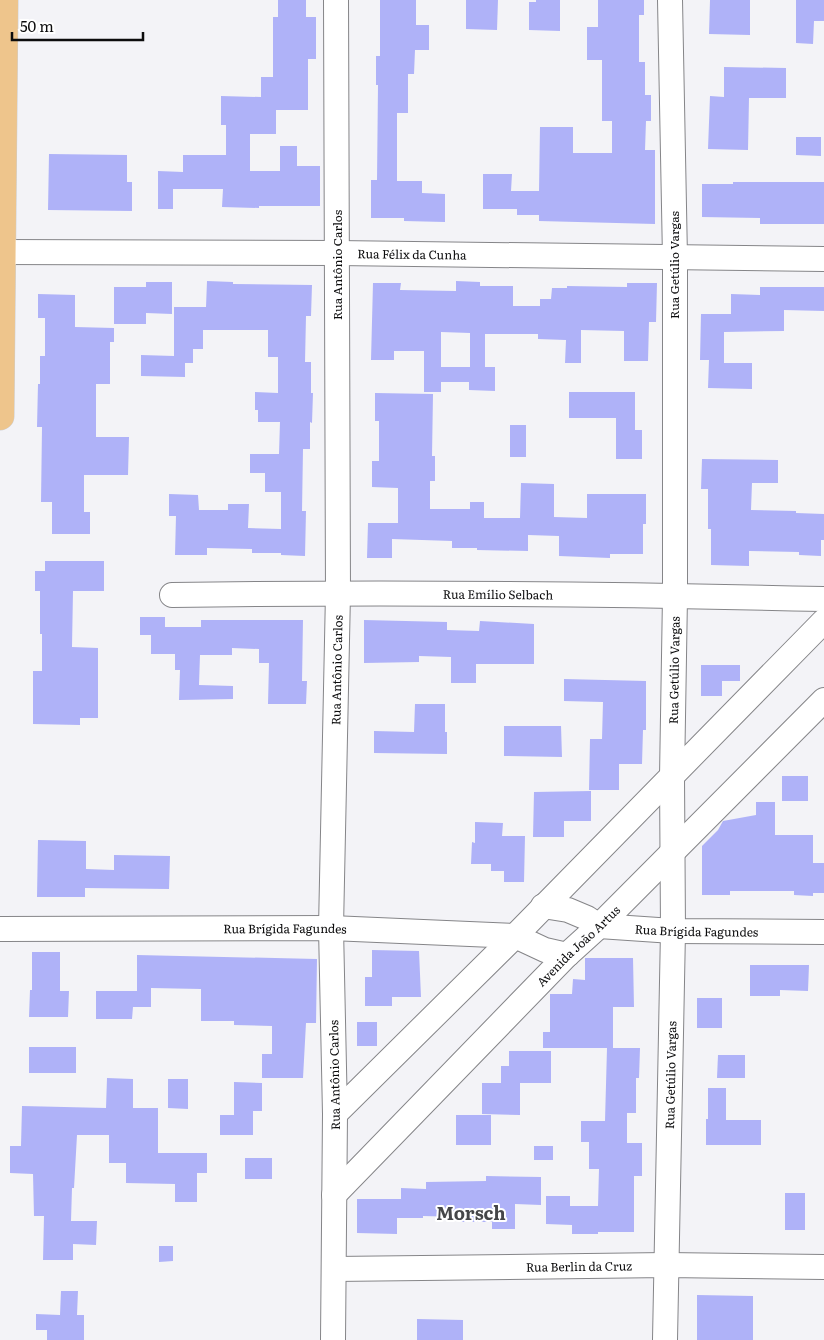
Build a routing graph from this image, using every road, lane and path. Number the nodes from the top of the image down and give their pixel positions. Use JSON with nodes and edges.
{"nodes":[{"id":1,"x":4,"y":0,"type":"edge"},
{"id":2,"x":336,"y":0,"type":"edge"},
{"id":3,"x":670,"y":0,"type":"edge"},
{"id":4,"x":1,"y":252,"type":"edge"},
{"id":5,"x":337,"y":253,"type":"junction"},
{"id":6,"x":675,"y":258,"type":"junction"},
{"id":7,"x":824,"y":259,"type":"edge"},
{"id":8,"x":0,"y":416,"type":"edge"},
{"id":9,"x":338,"y":593,"type":"junction"},
{"id":10,"x":172,"y":595,"type":"dead end"},
{"id":11,"x":675,"y":596,"type":"junction"},
{"id":12,"x":824,"y":599,"type":"edge"},
{"id":13,"x":824,"y":621,"type":"edge"},
{"id":14,"x":824,"y":700,"type":"edge"},
{"id":15,"x":672,"y":777,"type":"junction"},
{"id":16,"x":673,"y":850,"type":"junction"},
{"id":17,"x":543,"y":906,"type":"junction"},
{"id":18,"x":600,"y":926,"type":"junction"},
{"id":19,"x":331,"y":928,"type":"junction"},
{"id":20,"x":0,"y":929,"type":"edge"},
{"id":21,"x":673,"y":931,"type":"junction"},
{"id":22,"x":824,"y":932,"type":"edge"},
{"id":23,"x":515,"y":936,"type":"junction"},
{"id":24,"x":566,"y":955,"type":"junction"},
{"id":25,"x":335,"y":1114,"type":"junction"},
{"id":26,"x":334,"y":1195,"type":"junction"},
{"id":27,"x":666,"y":1265,"type":"junction"},
{"id":28,"x":824,"y":1267,"type":"edge"},
{"id":29,"x":334,"y":1269,"type":"junction"},
{"id":30,"x":333,"y":1340,"type":"edge"},
{"id":31,"x":665,"y":1340,"type":"edge"}],
"edges":[{"from":1,"to":4,"type":"main road"},
{"from":2,"to":5,"type":"street","name":"Rua Antônio Carlos"},
{"from":3,"to":6,"type":"street","name":"Rua Getúlio Vargas"},
{"from":4,"to":5,"type":"street","name":"Rua Félix da Cunha"},
{"from":4,"to":8,"type":"main road"},
{"from":5,"to":6,"type":"street","name":"Rua Félix da Cunha"},
{"from":5,"to":9,"type":"street","name":"Rua Antônio Carlos"},
{"from":6,"to":7,"type":"street","name":"Rua Félix da Cunha"},
{"from":6,"to":11,"type":"street","name":"Rua Getúlio Vargas"},
{"from":9,"to":10,"type":"street","name":"Rua Emílio Selbach"},
{"from":9,"to":11,"type":"street","name":"Rua Emílio Selbach"},
{"from":9,"to":19,"type":"street","name":"Rua Antônio Carlos"},
{"from":11,"to":12,"type":"street","name":"Rua Emílio Selbach"},
{"from":11,"to":15,"type":"street","name":"Rua Getúlio Vargas"},
{"from":13,"to":15,"type":"street"},
{"from":14,"to":16,"type":"street","name":"Avenida João Artus"},
{"from":15,"to":16,"type":"street","name":"Rua Getúlio Vargas"},
{"from":15,"to":17,"type":"street"},
{"from":16,"to":18,"type":"street","name":"Avenida João Artus"},
{"from":16,"to":21,"type":"street","name":"Rua Getúlio Vargas"},
{"from":17,"to":18,"type":"street","name":"Rua Brígida Fagundes"},
{"from":17,"to":23,"type":"street"},
{"from":18,"to":21,"type":"street","name":"Rua Brígida Fagundes"},
{"from":18,"to":24,"type":"street","name":"Avenida João Artus"},
{"from":19,"to":20,"type":"street","name":"Rua Brígida Fagundes"},
{"from":19,"to":23,"type":"street","name":"Rua Brígida Fagundes"},
{"from":19,"to":25,"type":"street","name":"Rua Antônio Carlos"},
{"from":21,"to":22,"type":"street","name":"Rua Brígida Fagundes"},
{"from":21,"to":27,"type":"street","name":"Rua Getúlio Vargas"},
{"from":23,"to":24,"type":"street","name":"Rua Brígida Fagundes"},
{"from":23,"to":25,"type":"street"},
{"from":24,"to":26,"type":"street","name":"Avenida João Artus"},
{"from":25,"to":26,"type":"street","name":"Rua Antônio Carlos"},
{"from":26,"to":29,"type":"street","name":"Rua Antônio Carlos"},
{"from":27,"to":28,"type":"street","name":"Rua Berlin da Cruz"},
{"from":27,"to":29,"type":"street","name":"Rua Berlin da Cruz"},
{"from":27,"to":31,"type":"street","name":"Rua Getúlio Vargas"},
{"from":29,"to":30,"type":"street","name":"Rua Antônio Carlos"}]}
